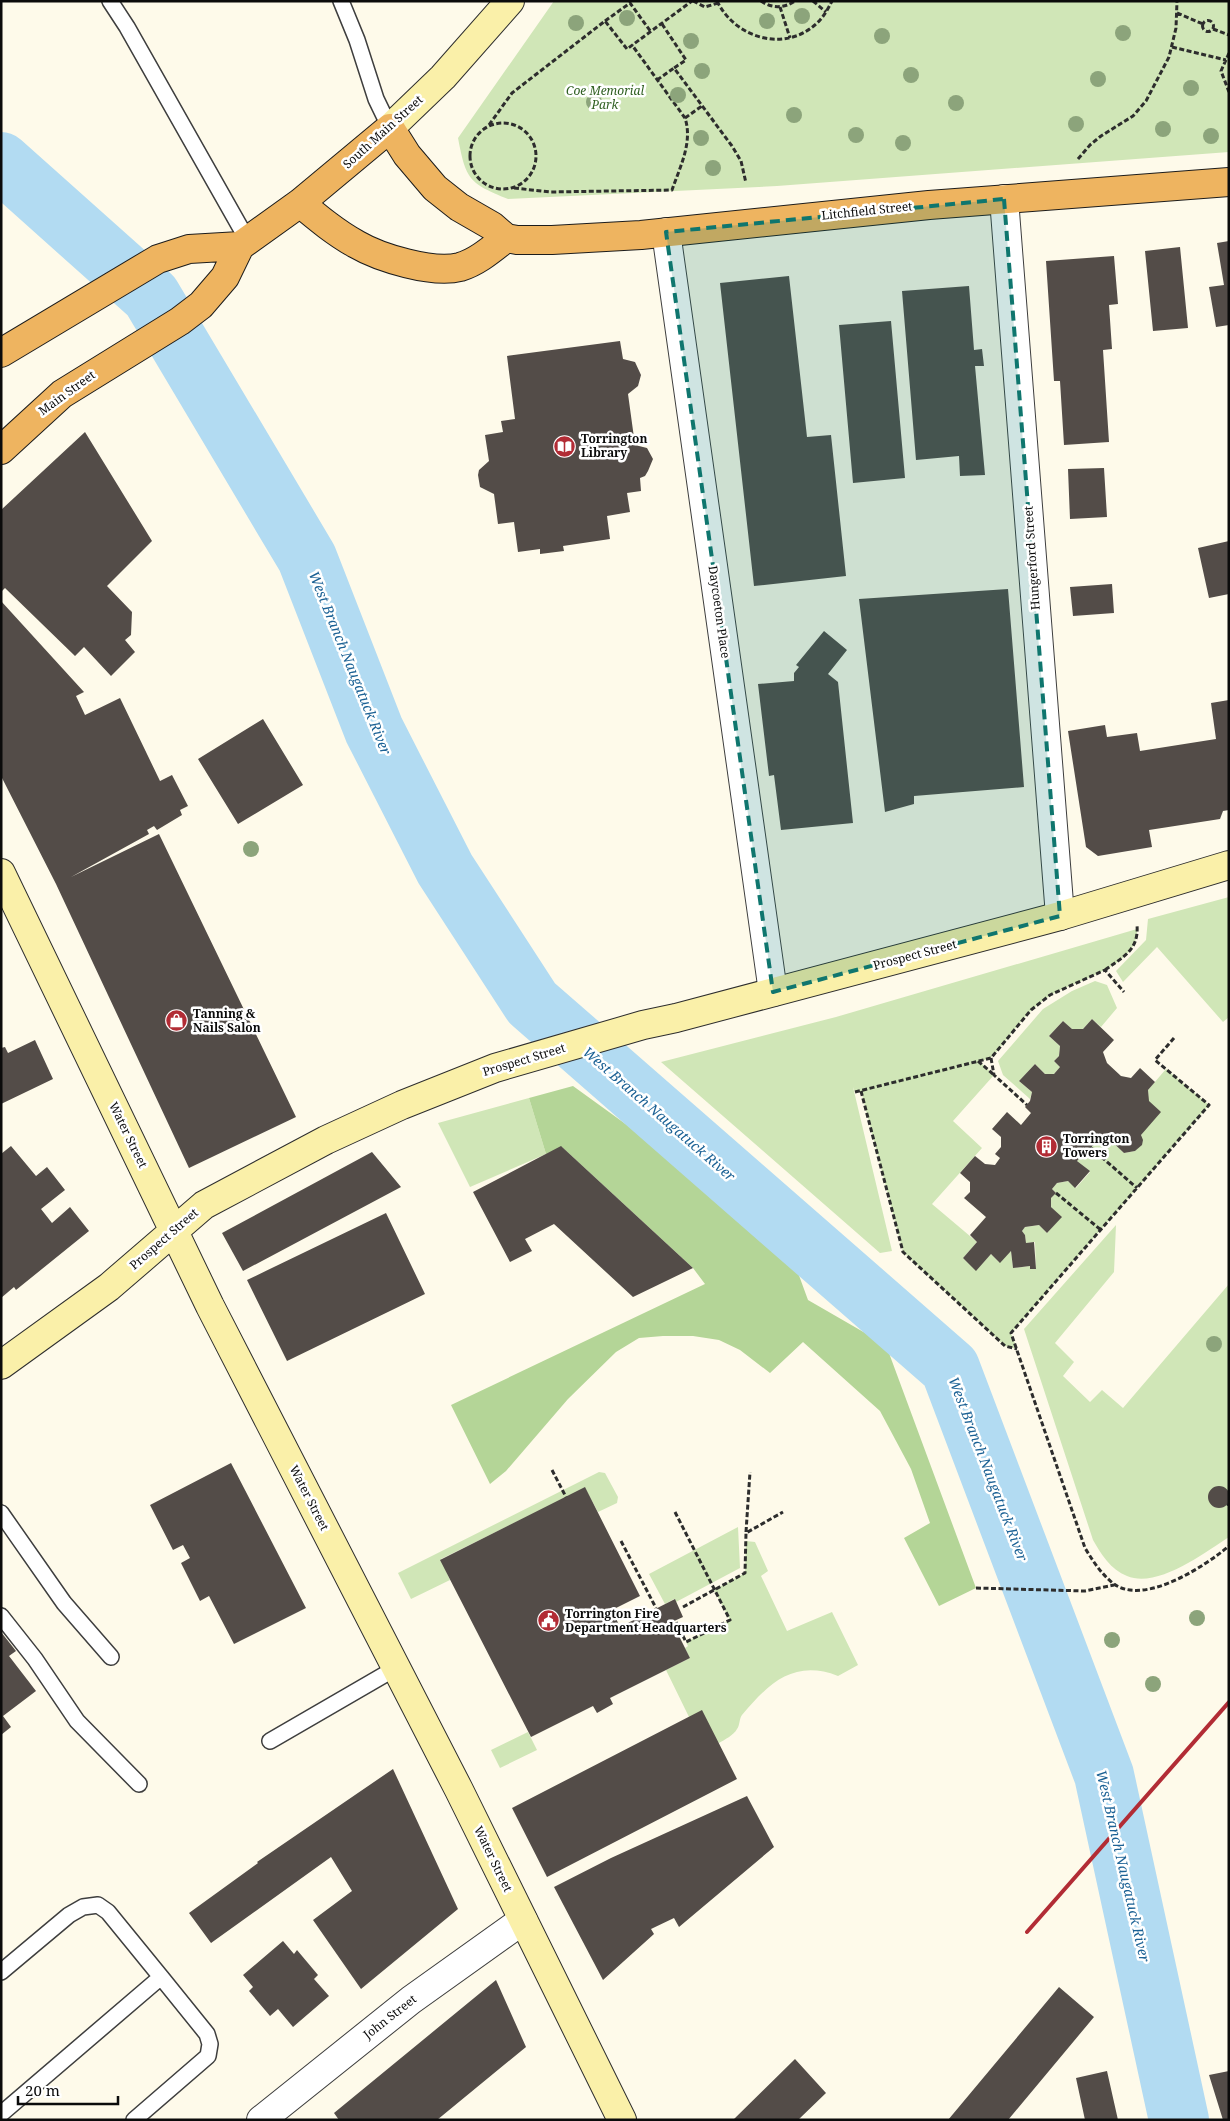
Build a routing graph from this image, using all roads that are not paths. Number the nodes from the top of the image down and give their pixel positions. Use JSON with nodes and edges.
{"nodes":[{"id":1,"x":110,"y":1,"type":"edge"},
{"id":2,"x":341,"y":1,"type":"edge"},
{"id":3,"x":510,"y":1,"type":"edge"},
{"id":4,"x":390,"y":128,"type":"junction"},
{"id":5,"x":1229,"y":182,"type":"edge"},
{"id":6,"x":1004,"y":199,"type":"junction"},
{"id":7,"x":300,"y":203,"type":"junction"},
{"id":8,"x":666,"y":232,"type":"junction"},
{"id":9,"x":506,"y":238,"type":"junction"},
{"id":10,"x":244,"y":243,"type":"junction"},
{"id":11,"x":139,"y":346,"type":"joint"},
{"id":12,"x":8,"y":349,"type":"edge"},
{"id":13,"x":1,"y":450,"type":"edge"},
{"id":14,"x":1229,"y":866,"type":"edge"},
{"id":15,"x":1,"y":873,"type":"edge"},
{"id":16,"x":1060,"y":916,"type":"junction"},
{"id":17,"x":773,"y":992,"type":"junction"},
{"id":18,"x":174,"y":1230,"type":"junction"},
{"id":19,"x":1,"y":1365,"type":"edge"},
{"id":20,"x":1,"y":1513,"type":"edge"},
{"id":21,"x":1,"y":1616,"type":"edge"},
{"id":22,"x":111,"y":1657,"type":"dead end"},
{"id":23,"x":396,"y":1668,"type":"junction"},
{"id":24,"x":270,"y":1741,"type":"dead end"},
{"id":25,"x":139,"y":1784,"type":"dead end"},
{"id":26,"x":523,"y":1920,"type":"junction"},
{"id":27,"x":1,"y":1972,"type":"edge"},
{"id":28,"x":161,"y":1977,"type":"junction"},
{"id":29,"x":1,"y":2114,"type":"edge"},
{"id":30,"x":134,"y":2120,"type":"edge"},
{"id":31,"x":261,"y":2120,"type":"edge"},
{"id":32,"x":622,"y":2120,"type":"edge"}],
"edges":[{"from":1,"to":10,"type":"lane"},
{"from":2,"to":4,"type":"lane"},
{"from":3,"to":4,"type":"main road","name":"South Main Street"},
{"from":4,"to":7,"type":"highway","name":"South Main Street"},
{"from":4,"to":9,"type":"highway"},
{"from":5,"to":6,"type":"highway","name":"Litchfield Street"},
{"from":6,"to":8,"type":"highway","name":"Litchfield Street"},
{"from":6,"to":16,"type":"street","name":"Hungerford Street"},
{"from":7,"to":9,"type":"highway"},
{"from":7,"to":10,"type":"highway","name":"South Main Street"},
{"from":8,"to":9,"type":"highway","name":"Litchfield Street"},
{"from":8,"to":17,"type":"street","name":"Daycoeton Place"},
{"from":10,"to":11,"type":"highway","name":"South Main Street"},
{"from":10,"to":12,"type":"highway"},
{"from":11,"to":13,"type":"highway","name":"Main Street"},
{"from":14,"to":16,"type":"main road","name":"Prospect Street"},
{"from":15,"to":18,"type":"main road","name":"Water Street"},
{"from":16,"to":17,"type":"main road","name":"Prospect Street"},
{"from":17,"to":18,"type":"main road","name":"Prospect Street"},
{"from":18,"to":19,"type":"main road","name":"Prospect Street"},
{"from":18,"to":23,"type":"main road","name":"Water Street"},
{"from":20,"to":22,"type":"lane"},
{"from":21,"to":25,"type":"lane"},
{"from":23,"to":24,"type":"lane"},
{"from":23,"to":26,"type":"main road","name":"Water Street"},
{"from":26,"to":31,"type":"street","name":"John Street"},
{"from":26,"to":32,"type":"main road","name":"Water Street"},
{"from":27,"to":28,"type":"lane"},
{"from":28,"to":29,"type":"lane"},
{"from":28,"to":30,"type":"lane"}]}
